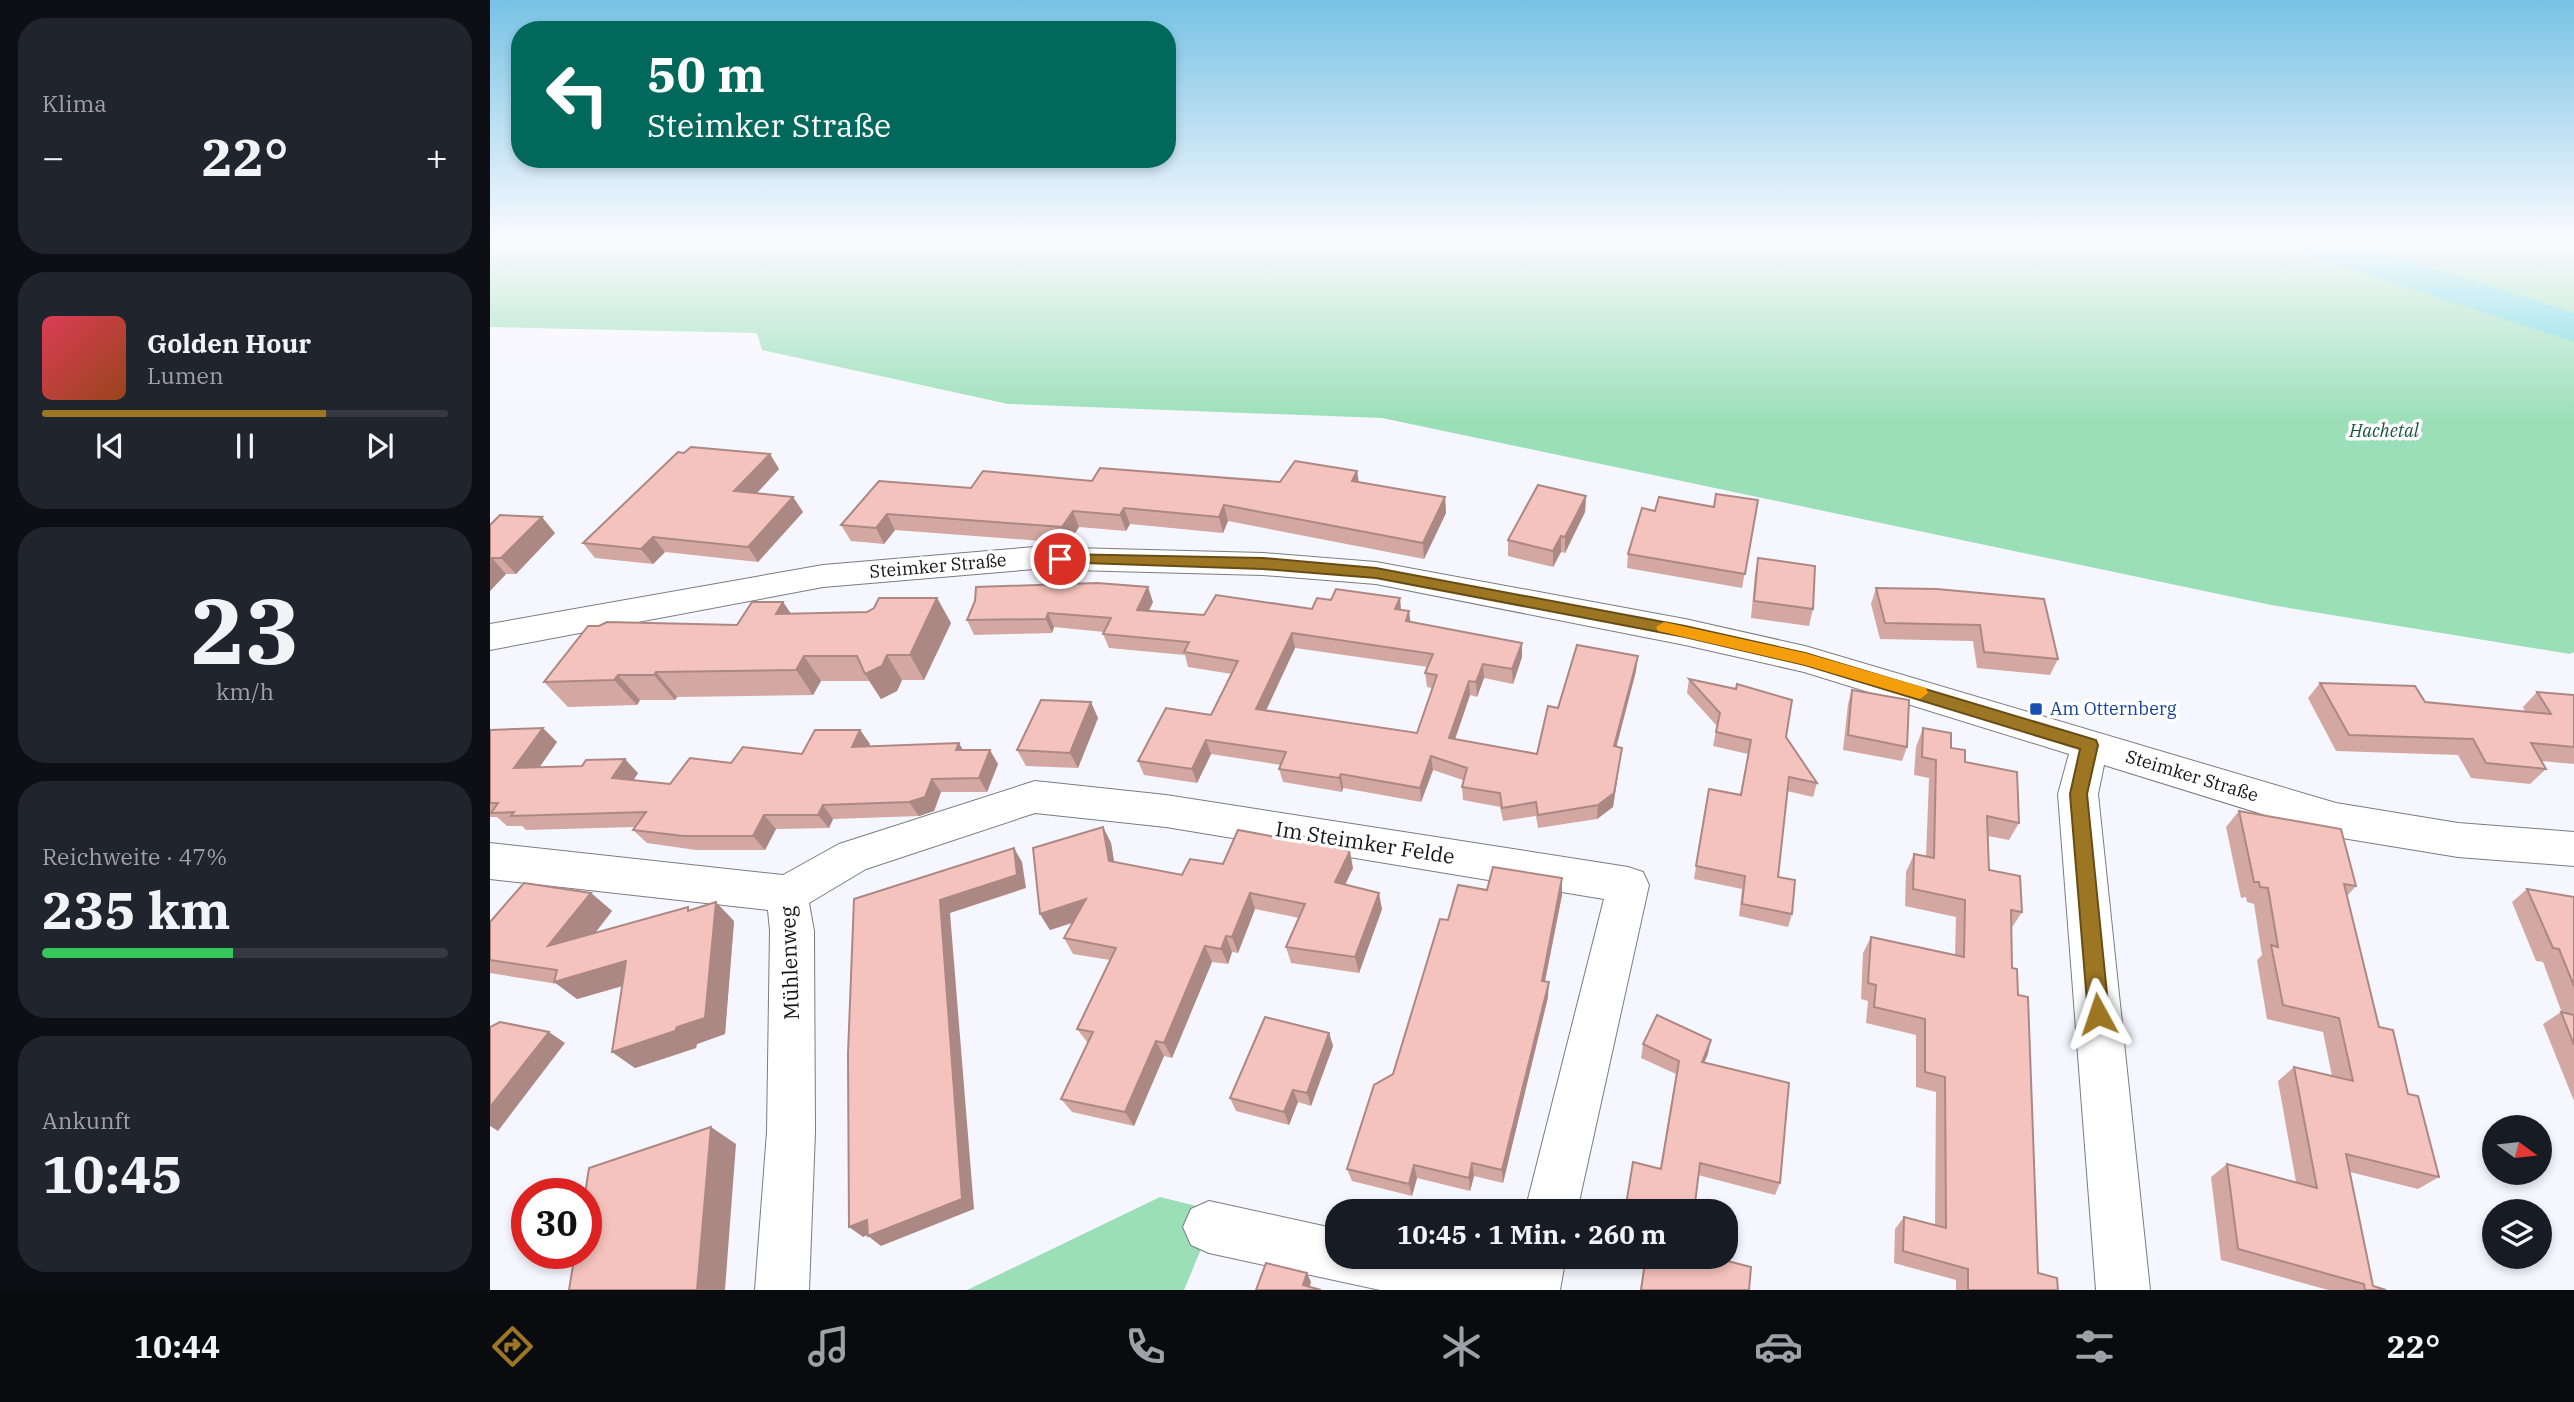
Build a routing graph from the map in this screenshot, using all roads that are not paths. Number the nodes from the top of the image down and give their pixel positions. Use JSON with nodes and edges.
{"nodes":[{"id":1,"x":495,"y":641,"type":"edge"},
{"id":2,"x":2090,"y":745,"type":"junction"},
{"id":3,"x":2574,"y":849,"type":"edge"},
{"id":4,"x":490,"y":861,"type":"edge"},
{"id":5,"x":787,"y":894,"type":"junction"},
{"id":6,"x":1554,"y":1199,"type":"edge"},
{"id":7,"x":1209,"y":1227,"type":"dead end"},
{"id":8,"x":1325,"y":1252,"type":"edge"},
{"id":9,"x":1405,"y":1269,"type":"edge"},
{"id":10,"x":1537,"y":1269,"type":"edge"},
{"id":11,"x":782,"y":1290,"type":"edge"},
{"id":12,"x":1501,"y":1290,"type":"edge"},
{"id":13,"x":1532,"y":1290,"type":"edge"},
{"id":14,"x":2123,"y":1290,"type":"edge"}],
"edges":[{"from":1,"to":2,"type":"street","name":"Steimker Straße"},
{"from":2,"to":3,"type":"street","name":"Steimker Straße"},
{"from":2,"to":14,"type":"street"},
{"from":4,"to":5,"type":"street","name":"Mühlenweg"},
{"from":5,"to":6,"type":"street","name":"Im Steimker Felde"},
{"from":5,"to":11,"type":"street","name":"Mühlenweg"},
{"from":7,"to":8,"type":"street"},
{"from":9,"to":12,"type":"street"},
{"from":10,"to":13,"type":"street"}]}
